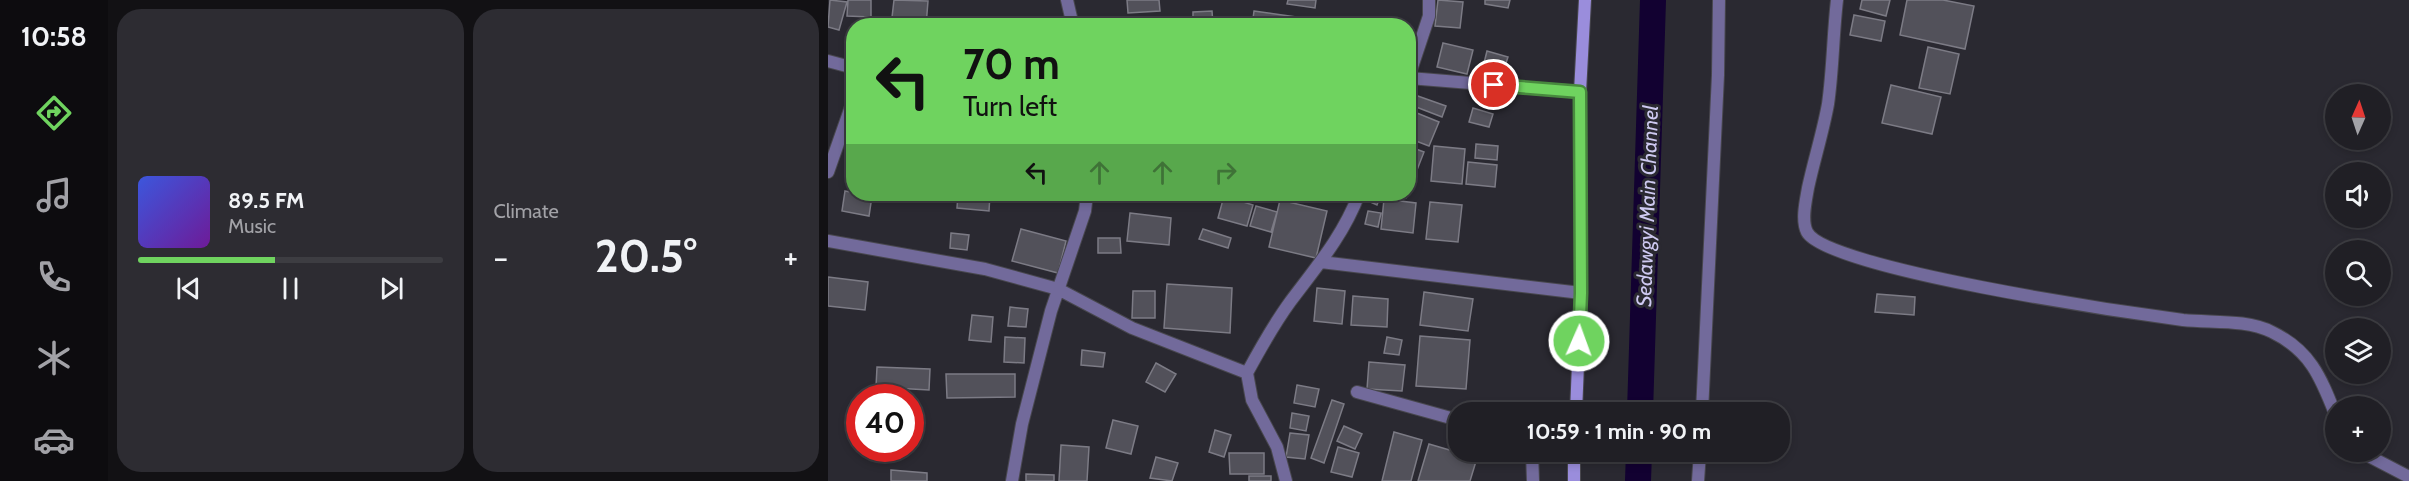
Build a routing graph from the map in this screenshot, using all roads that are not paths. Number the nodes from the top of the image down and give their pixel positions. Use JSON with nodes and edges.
{"nodes":[{"id":1,"x":1067,"y":0,"type":"edge"},
{"id":2,"x":1429,"y":0,"type":"edge"},
{"id":3,"x":1586,"y":0,"type":"edge"},
{"id":4,"x":1719,"y":0,"type":"edge"},
{"id":5,"x":1837,"y":0,"type":"edge"},
{"id":6,"x":1071,"y":18,"type":"edge"},
{"id":7,"x":1416,"y":56,"type":"edge"},
{"id":8,"x":828,"y":61,"type":"edge"},
{"id":9,"x":846,"y":66,"type":"edge"},
{"id":10,"x":1416,"y":79,"type":"edge"},
{"id":11,"x":1580,"y":92,"type":"junction"},
{"id":12,"x":846,"y":121,"type":"edge"},
{"id":13,"x":828,"y":172,"type":"edge"},
{"id":14,"x":1086,"y":201,"type":"edge"},
{"id":15,"x":1356,"y":201,"type":"edge"},
{"id":16,"x":828,"y":241,"type":"edge"},
{"id":17,"x":1322,"y":262,"type":"junction"},
{"id":18,"x":1059,"y":289,"type":"junction"},
{"id":19,"x":1581,"y":293,"type":"junction"},
{"id":20,"x":1247,"y":373,"type":"junction"},
{"id":21,"x":1357,"y":392,"type":"dead end"},
{"id":22,"x":2327,"y":396,"type":"edge"},
{"id":23,"x":1576,"y":402,"type":"edge"},
{"id":24,"x":1702,"y":402,"type":"edge"},
{"id":25,"x":1448,"y":417,"type":"edge"},
{"id":26,"x":1532,"y":462,"type":"edge"},
{"id":27,"x":1574,"y":462,"type":"edge"},
{"id":28,"x":1699,"y":462,"type":"edge"},
{"id":29,"x":2380,"y":462,"type":"edge"},
{"id":30,"x":2409,"y":477,"type":"edge"},
{"id":31,"x":1012,"y":481,"type":"edge"},
{"id":32,"x":1286,"y":481,"type":"edge"},
{"id":33,"x":1533,"y":481,"type":"edge"},
{"id":34,"x":1574,"y":481,"type":"edge"},
{"id":35,"x":1698,"y":481,"type":"edge"}],
"edges":[{"from":1,"to":6,"type":"street"},
{"from":2,"to":7,"type":"street"},
{"from":3,"to":11,"type":"street"},
{"from":4,"to":24,"type":"street"},
{"from":5,"to":22,"type":"street"},
{"from":8,"to":9,"type":"street"},
{"from":10,"to":11,"type":"street"},
{"from":11,"to":19,"type":"street"},
{"from":12,"to":13,"type":"street"},
{"from":14,"to":18,"type":"street"},
{"from":15,"to":17,"type":"street"},
{"from":16,"to":18,"type":"street"},
{"from":17,"to":19,"type":"street"},
{"from":17,"to":20,"type":"street"},
{"from":18,"to":20,"type":"street"},
{"from":18,"to":31,"type":"street"},
{"from":19,"to":23,"type":"street"},
{"from":20,"to":32,"type":"street"},
{"from":21,"to":25,"type":"street"},
{"from":26,"to":33,"type":"street"},
{"from":27,"to":34,"type":"street"},
{"from":28,"to":35,"type":"street"},
{"from":29,"to":30,"type":"street"}]}
